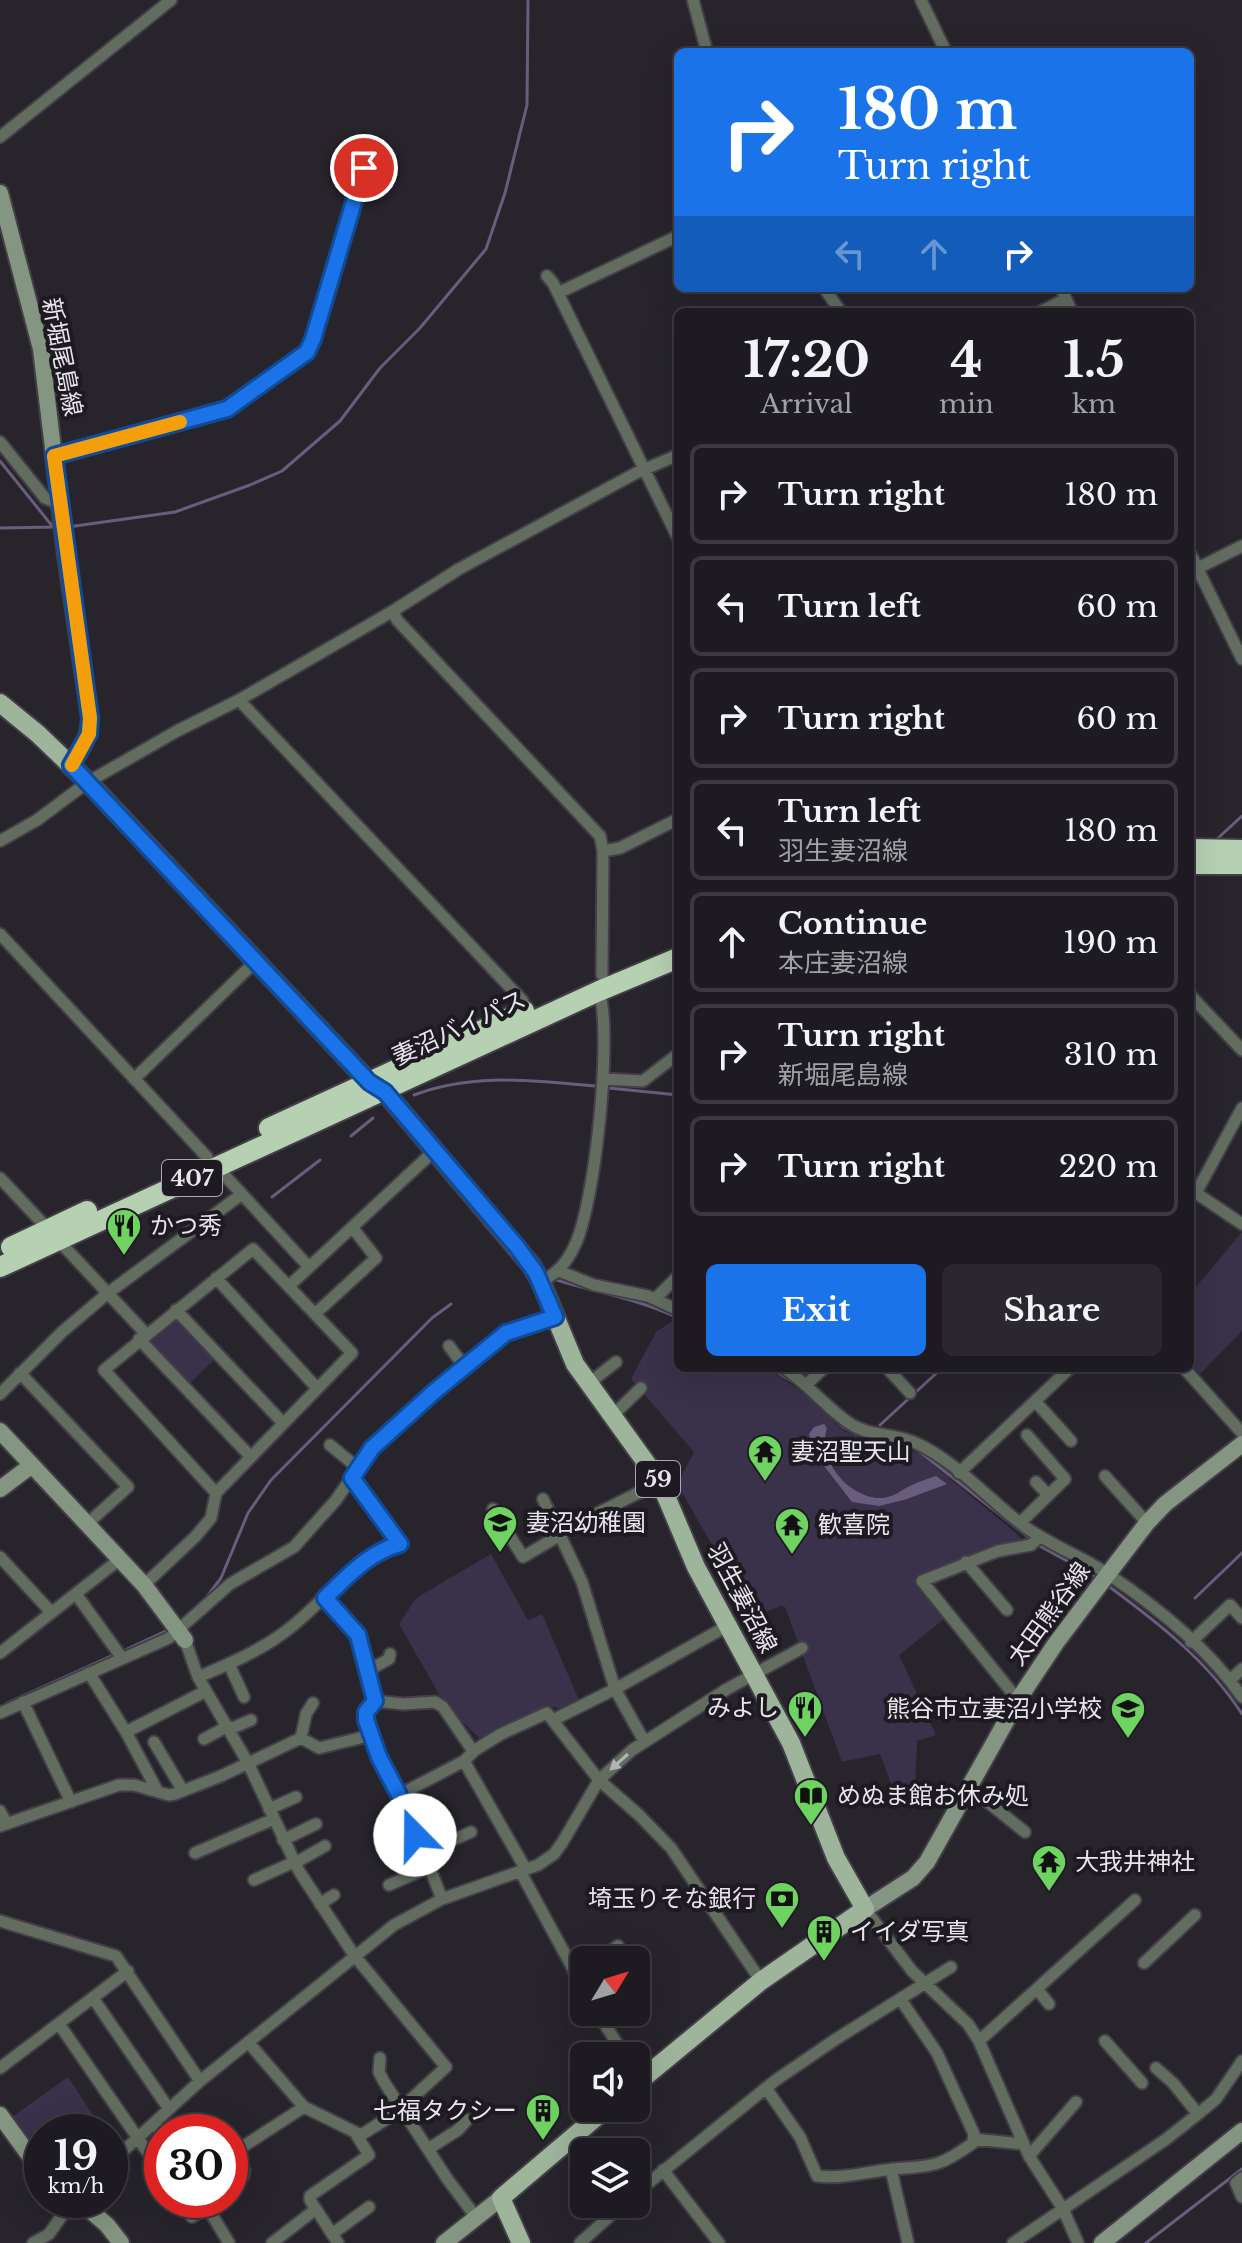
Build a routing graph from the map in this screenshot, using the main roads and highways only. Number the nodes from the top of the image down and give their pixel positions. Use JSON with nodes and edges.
{"nodes":[{"id":1,"x":0,"y":193,"type":"edge"},
{"id":2,"x":0,"y":703,"type":"edge"},
{"id":3,"x":71,"y":765,"type":"junction"},
{"id":4,"x":1194,"y":849,"type":"edge"},
{"id":5,"x":1242,"y":850,"type":"edge"},
{"id":6,"x":1194,"y":864,"type":"edge"},
{"id":7,"x":1242,"y":864,"type":"edge"},
{"id":8,"x":674,"y":947,"type":"edge"},
{"id":9,"x":674,"y":959,"type":"edge"},
{"id":10,"x":600,"y":983,"type":"junction"},
{"id":11,"x":377,"y":1087,"type":"junction"},
{"id":12,"x":53,"y":1234,"type":"junction"},
{"id":13,"x":0,"y":1252,"type":"edge"},
{"id":14,"x":0,"y":1267,"type":"edge"},
{"id":15,"x":0,"y":1431,"type":"edge"},
{"id":16,"x":1242,"y":1444,"type":"edge"},
{"id":17,"x":32,"y":1465,"type":"junction"},
{"id":18,"x":0,"y":1489,"type":"edge"},
{"id":19,"x":182,"y":1635,"type":"road end"},
{"id":20,"x":865,"y":1909,"type":"junction"},
{"id":21,"x":650,"y":2069,"type":"edge"},
{"id":22,"x":0,"y":2115,"type":"edge"},
{"id":23,"x":591,"y":2122,"type":"edge"},
{"id":24,"x":1242,"y":2131,"type":"edge"},
{"id":25,"x":24,"y":2148,"type":"edge"},
{"id":26,"x":501,"y":2198,"type":"junction"},
{"id":27,"x":98,"y":2218,"type":"edge"},
{"id":28,"x":121,"y":2243,"type":"edge"},
{"id":29,"x":444,"y":2243,"type":"edge"},
{"id":30,"x":521,"y":2243,"type":"edge"},
{"id":31,"x":1102,"y":2243,"type":"edge"}],
"edges":[{"from":1,"to":3,"type":"main road","name":"新堀尾島線"},
{"from":2,"to":3,"type":"main road","name":"羽生妻沼線"},
{"from":3,"to":11,"type":"main road","name":"羽生妻沼線"},
{"from":4,"to":5,"type":"highway"},
{"from":6,"to":7,"type":"highway"},
{"from":8,"to":10,"type":"highway","name":"妻沼バイパス","number":"407"},
{"from":9,"to":10,"type":"highway","name":"妻沼バイパス","number":"407"},
{"from":10,"to":11,"type":"highway","name":"妻沼バイパス","number":"407"},
{"from":10,"to":11,"type":"highway","name":"妻沼バイパス","number":"407"},
{"from":11,"to":12,"type":"highway","name":"妻沼バイパス","number":"407"},
{"from":11,"to":20,"type":"main road","name":"羽生妻沼線","number":"59"},
{"from":12,"to":13,"type":"highway","name":"妻沼バイパス","number":"407"},
{"from":12,"to":14,"type":"highway","name":"妻沼バイパス","number":"407"},
{"from":15,"to":17,"type":"main road"},
{"from":16,"to":20,"type":"main road","name":"太田熊谷線"},
{"from":17,"to":18,"type":"main road"},
{"from":17,"to":19,"type":"main road"},
{"from":20,"to":21,"type":"main road"},
{"from":22,"to":25,"type":"main road"},
{"from":23,"to":26,"type":"main road"},
{"from":24,"to":31,"type":"main road"},
{"from":26,"to":29,"type":"main road"},
{"from":26,"to":30,"type":"main road"},
{"from":27,"to":28,"type":"main road"}]}
